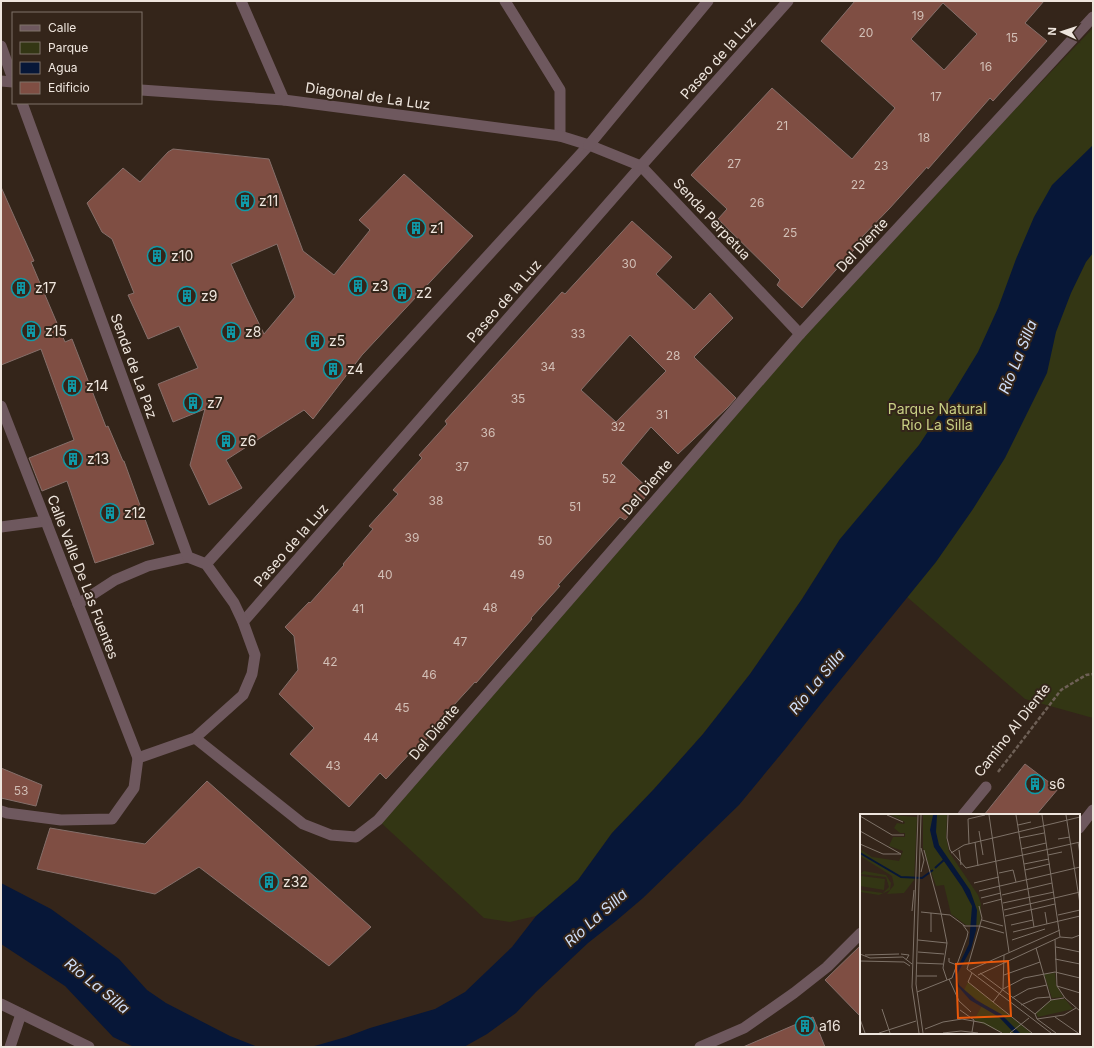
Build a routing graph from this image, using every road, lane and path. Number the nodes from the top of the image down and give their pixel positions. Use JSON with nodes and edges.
{"nodes":[{"id":1,"x":241,"y":1,"type":"edge"},
{"id":2,"x":505,"y":1,"type":"edge"},
{"id":3,"x":708,"y":1,"type":"edge"},
{"id":4,"x":788,"y":1,"type":"edge"},
{"id":5,"x":1093,"y":17,"type":"edge"},
{"id":6,"x":1,"y":46,"type":"edge"},
{"id":7,"x":12,"y":75,"type":"edge"},
{"id":8,"x":1,"y":82,"type":"edge"},
{"id":9,"x":12,"y":82,"type":"edge"},
{"id":10,"x":142,"y":90,"type":"edge"},
{"id":11,"x":284,"y":100,"type":"junction"},
{"id":12,"x":22,"y":104,"type":"edge"},
{"id":13,"x":560,"y":136,"type":"junction"},
{"id":14,"x":589,"y":145,"type":"junction"},
{"id":15,"x":641,"y":166,"type":"junction"},
{"id":16,"x":800,"y":334,"type":"junction"},
{"id":17,"x":1,"y":406,"type":"edge"},
{"id":18,"x":46,"y":521,"type":"junction"},
{"id":19,"x":1,"y":527,"type":"edge"},
{"id":20,"x":188,"y":557,"type":"junction"},
{"id":21,"x":206,"y":564,"type":"junction"},
{"id":22,"x":78,"y":604,"type":"junction"},
{"id":23,"x":244,"y":622,"type":"junction"},
{"id":24,"x":1093,"y":674,"type":"edge"},
{"id":25,"x":195,"y":738,"type":"junction"},
{"id":26,"x":138,"y":758,"type":"junction"},
{"id":27,"x":986,"y":787,"type":"joint"},
{"id":28,"x":1,"y":810,"type":"edge"},
{"id":29,"x":1093,"y":810,"type":"edge"},
{"id":30,"x":964,"y":814,"type":"edge"},
{"id":31,"x":1080,"y":827,"type":"edge"},
{"id":32,"x":860,"y":934,"type":"edge"},
{"id":33,"x":1,"y":1004,"type":"edge"},
{"id":34,"x":21,"y":1014,"type":"junction"},
{"id":35,"x":10,"y":1047,"type":"edge"},
{"id":36,"x":89,"y":1047,"type":"edge"},
{"id":37,"x":700,"y":1047,"type":"edge"}],
"edges":[{"from":1,"to":11,"type":"street"},
{"from":2,"to":13,"type":"street"},
{"from":3,"to":14,"type":"street"},
{"from":4,"to":15,"type":"street","name":"Paseo de la Luz"},
{"from":5,"to":16,"type":"street","name":"Del Diente"},
{"from":6,"to":7,"type":"street"},
{"from":8,"to":9,"type":"street"},
{"from":10,"to":11,"type":"street","name":"Diagonal de La Luz"},
{"from":11,"to":13,"type":"street","name":"Diagonal de La Luz"},
{"from":12,"to":20,"type":"street","name":"Senda de La Paz"},
{"from":13,"to":14,"type":"street","name":"Diagonal de La Luz"},
{"from":14,"to":15,"type":"street","name":"Senda Perpetua"},
{"from":14,"to":21,"type":"street"},
{"from":15,"to":16,"type":"street","name":"Senda Perpetua"},
{"from":15,"to":23,"type":"street","name":"Paseo de la Luz"},
{"from":16,"to":25,"type":"street","name":"Del Diente"},
{"from":17,"to":18,"type":"street","name":"Calle Valle De Las Fuentes"},
{"from":18,"to":19,"type":"street"},
{"from":18,"to":22,"type":"street","name":"Calle Valle De Las Fuentes"},
{"from":20,"to":21,"type":"street"},
{"from":20,"to":22,"type":"street"},
{"from":21,"to":23,"type":"street"},
{"from":22,"to":26,"type":"street","name":"Calle Valle De Las Fuentes"},
{"from":23,"to":25,"type":"street"},
{"from":24,"to":27,"type":"path","name":"Camino Al Diente"},
{"from":25,"to":26,"type":"street"},
{"from":26,"to":28,"type":"street"},
{"from":27,"to":30,"type":"street","name":"Camino Al Diente"},
{"from":29,"to":31,"type":"street"},
{"from":32,"to":37,"type":"street"},
{"from":33,"to":34,"type":"street"},
{"from":34,"to":35,"type":"street"},
{"from":34,"to":36,"type":"street"}]}
